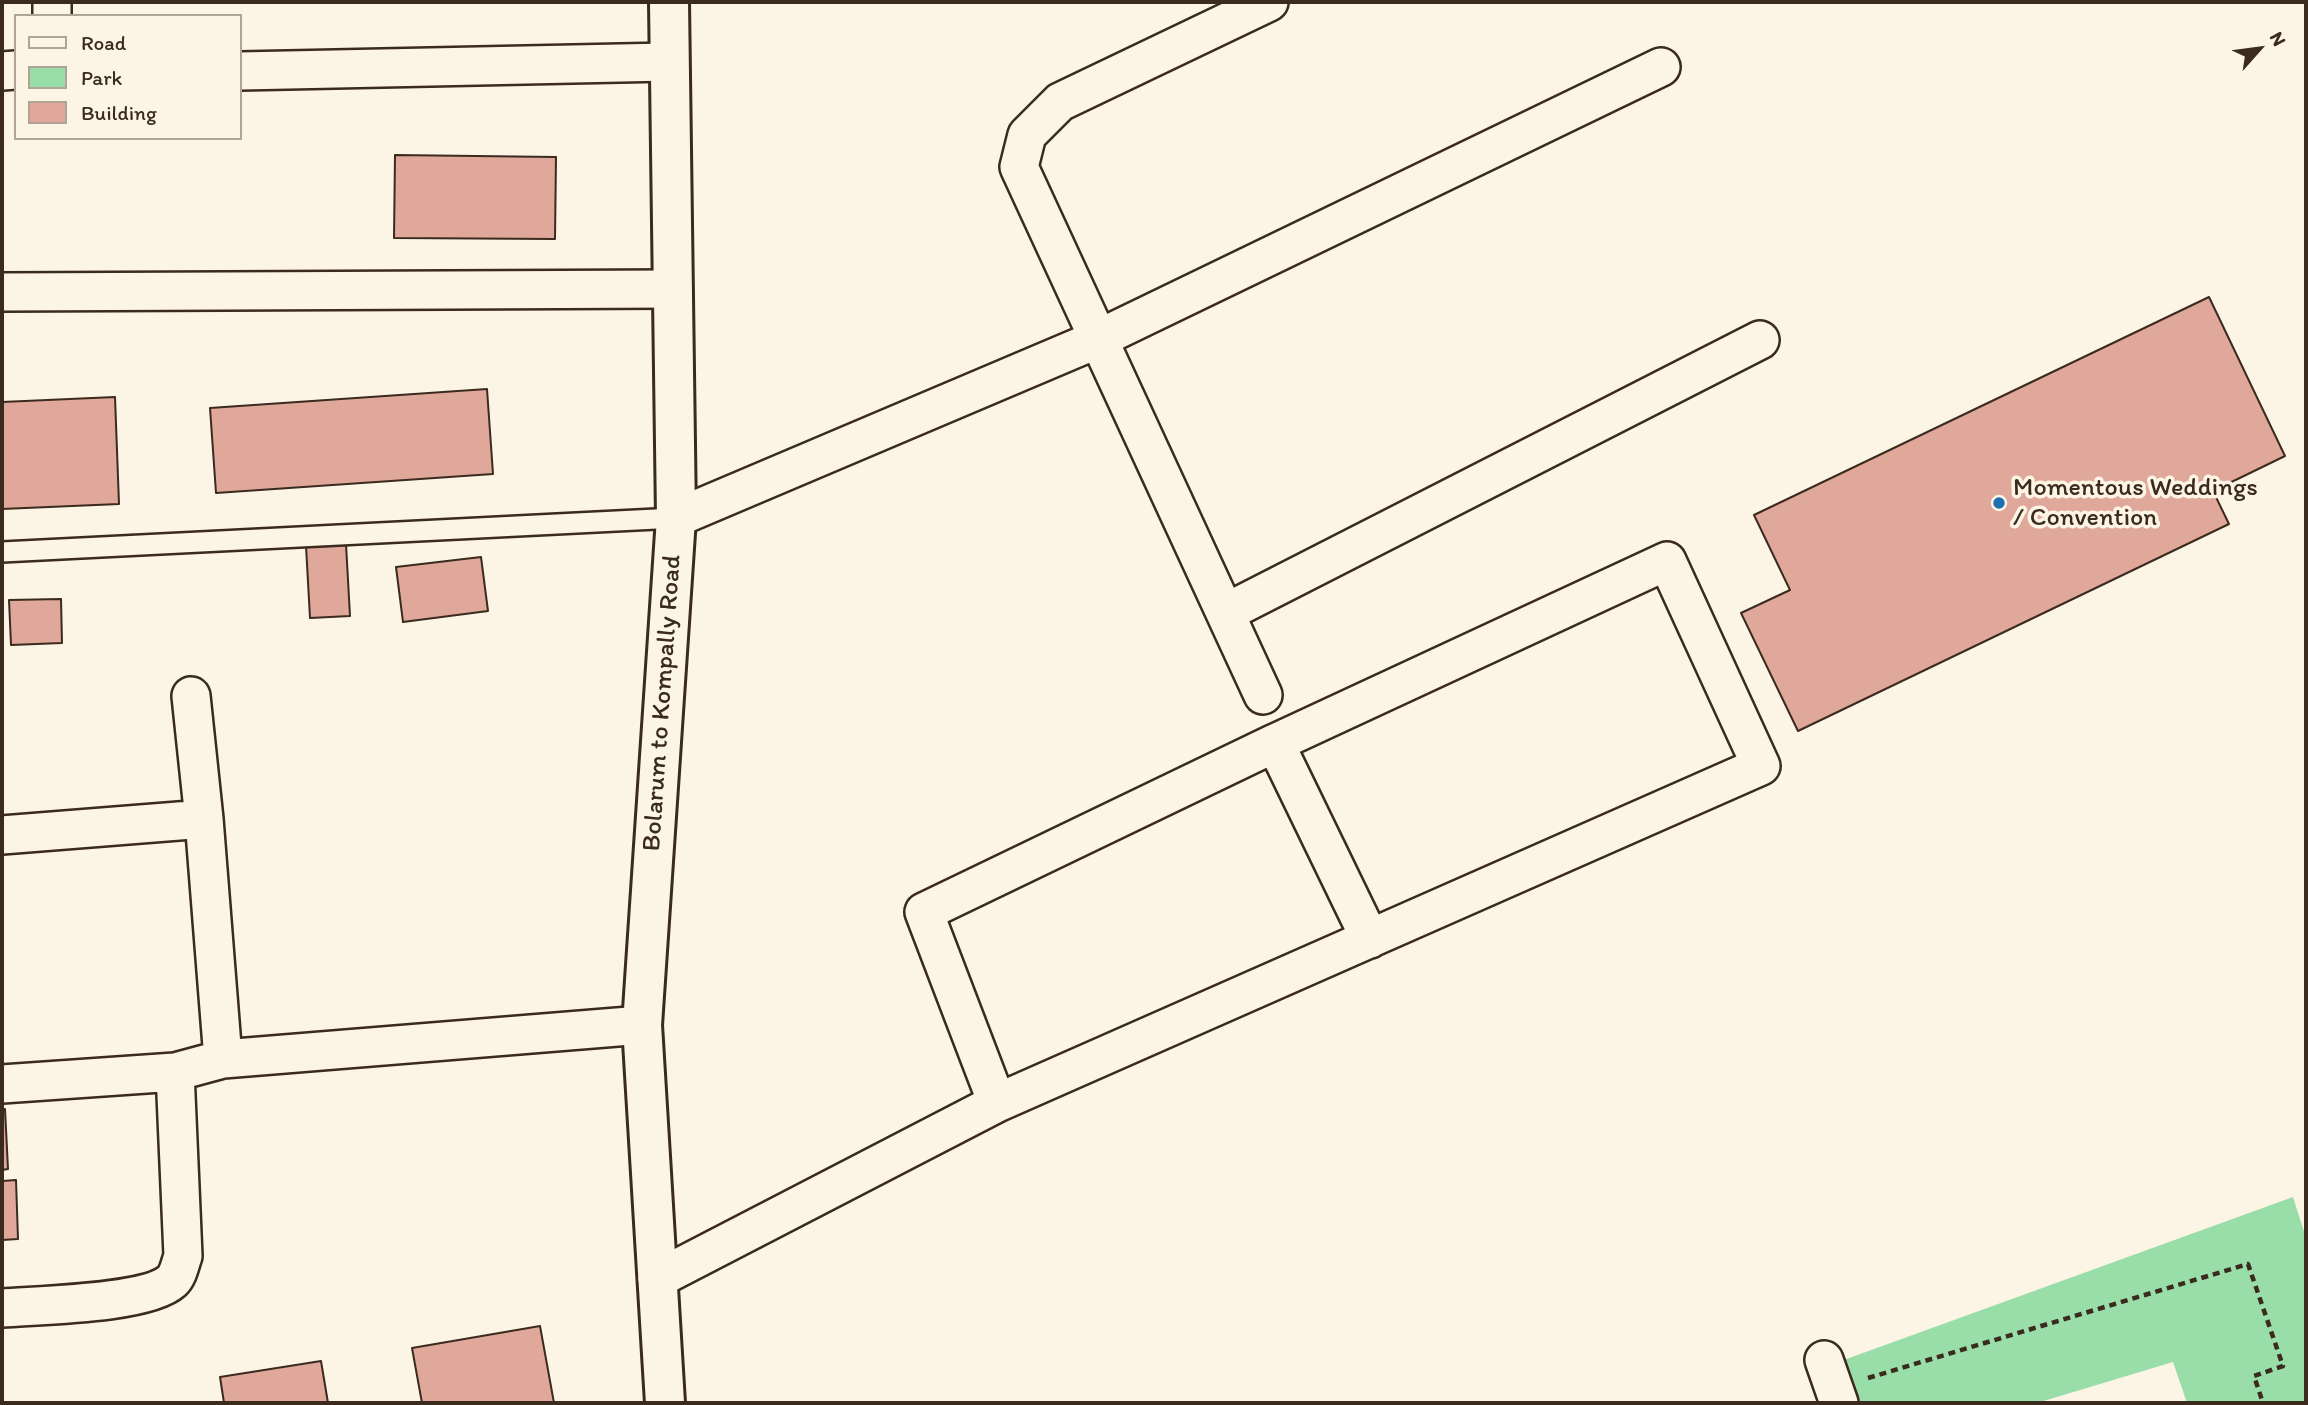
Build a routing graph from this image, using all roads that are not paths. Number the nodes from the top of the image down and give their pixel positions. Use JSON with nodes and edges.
{"nodes":[{"id":1,"x":669,"y":2,"type":"edge"},
{"id":2,"x":1269,"y":2,"type":"edge"},
{"id":3,"x":668,"y":62,"type":"junction"},
{"id":4,"x":1661,"y":67,"type":"dead end"},
{"id":5,"x":242,"y":71,"type":"edge"},
{"id":6,"x":673,"y":289,"type":"junction"},
{"id":7,"x":2,"y":292,"type":"edge"},
{"id":8,"x":1098,"y":339,"type":"junction"},
{"id":9,"x":1759,"y":340,"type":"dead end"},
{"id":10,"x":676,"y":517,"type":"junction"},
{"id":11,"x":2,"y":552,"type":"edge"},
{"id":12,"x":1227,"y":612,"type":"junction"},
{"id":13,"x":1263,"y":695,"type":"dead end"},
{"id":14,"x":191,"y":696,"type":"dead end"},
{"id":15,"x":1275,"y":743,"type":"junction"},
{"id":16,"x":204,"y":819,"type":"junction"},
{"id":17,"x":2,"y":835,"type":"edge"},
{"id":18,"x":1370,"y":939,"type":"junction"},
{"id":19,"x":642,"y":1025,"type":"junction"},
{"id":20,"x":223,"y":1059,"type":"junction"},
{"id":21,"x":175,"y":1072,"type":"junction"},
{"id":22,"x":2,"y":1084,"type":"edge"},
{"id":23,"x":997,"y":1102,"type":"junction"},
{"id":24,"x":657,"y":1279,"type":"junction"},
{"id":25,"x":2,"y":1308,"type":"edge"},
{"id":26,"x":665,"y":1403,"type":"edge"}],
"edges":[{"from":1,"to":3,"type":"main road","name":"Bolarum to Kompally Road"},
{"from":2,"to":8,"type":"street"},
{"from":3,"to":5,"type":"street"},
{"from":3,"to":6,"type":"main road","name":"Bolarum to Kompally Road"},
{"from":4,"to":8,"type":"street"},
{"from":6,"to":7,"type":"street"},
{"from":6,"to":10,"type":"main road","name":"Bolarum to Kompally Road"},
{"from":8,"to":10,"type":"street"},
{"from":8,"to":12,"type":"street"},
{"from":9,"to":12,"type":"street"},
{"from":10,"to":11,"type":"lane"},
{"from":10,"to":19,"type":"main road","name":"Bolarum to Kompally Road"},
{"from":12,"to":13,"type":"street"},
{"from":14,"to":16,"type":"street"},
{"from":15,"to":18,"type":"street"},
{"from":15,"to":18,"type":"street"},
{"from":15,"to":23,"type":"street"},
{"from":16,"to":17,"type":"street"},
{"from":16,"to":20,"type":"street"},
{"from":18,"to":23,"type":"street"},
{"from":19,"to":20,"type":"street"},
{"from":19,"to":24,"type":"main road","name":"Bolarum to Kompally Road"},
{"from":20,"to":21,"type":"street"},
{"from":21,"to":22,"type":"street"},
{"from":21,"to":25,"type":"street"},
{"from":23,"to":24,"type":"street"},
{"from":24,"to":26,"type":"main road","name":"Bolarum to Kompally Road"}]}
